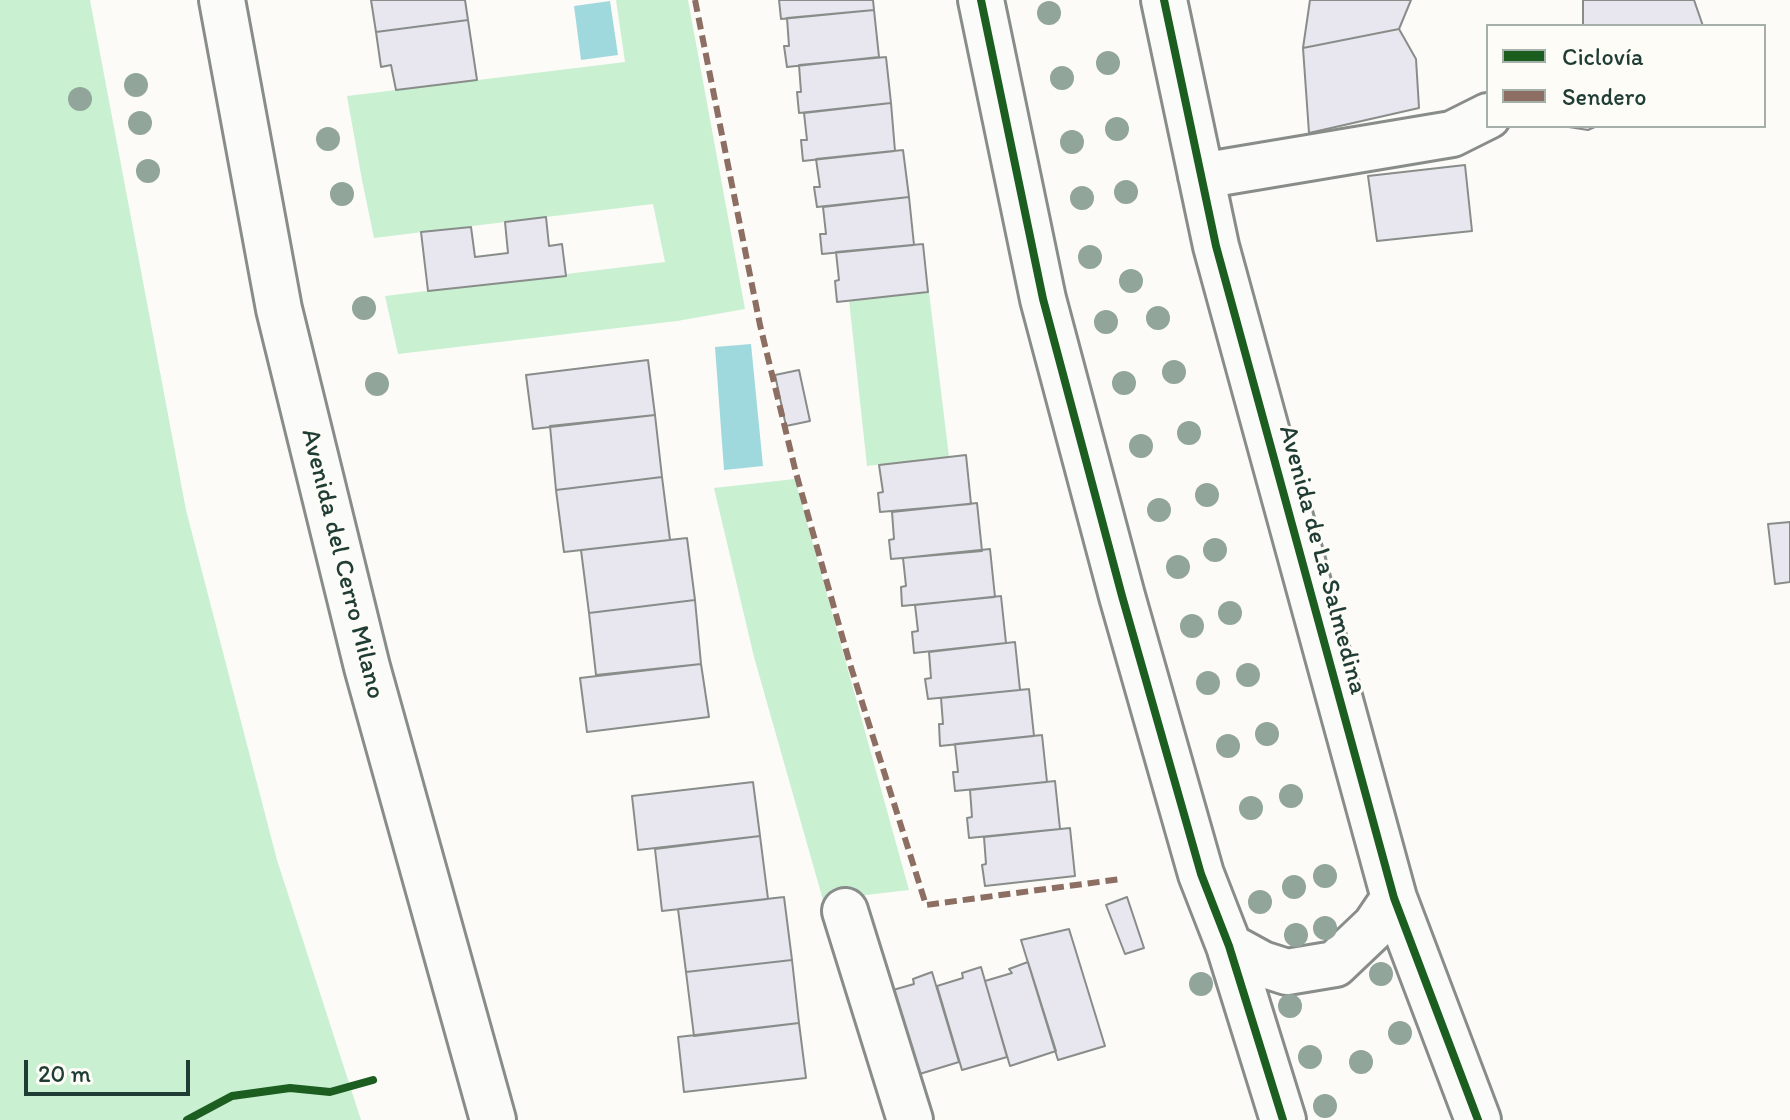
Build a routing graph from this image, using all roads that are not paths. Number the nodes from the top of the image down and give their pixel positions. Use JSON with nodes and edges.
{"nodes":[{"id":1,"x":222,"y":0,"type":"edge"},
{"id":2,"x":981,"y":0,"type":"edge"},
{"id":3,"x":1164,"y":0,"type":"edge"},
{"id":4,"x":1486,"y":117,"type":"edge"},
{"id":5,"x":1201,"y":176,"type":"junction"},
{"id":6,"x":1394,"y":898,"type":"junction"},
{"id":7,"x":845,"y":911,"type":"dead end"},
{"id":8,"x":1229,"y":946,"type":"junction"},
{"id":9,"x":493,"y":1120,"type":"edge"},
{"id":10,"x":910,"y":1120,"type":"edge"},
{"id":11,"x":1283,"y":1120,"type":"edge"},
{"id":12,"x":1478,"y":1120,"type":"edge"}],
"edges":[{"from":1,"to":9,"type":"street","name":"Avenida del Cerro Milano"},
{"from":2,"to":8,"type":"street"},
{"from":3,"to":5,"type":"street","name":"Avenida de La Salmedina"},
{"from":4,"to":5,"type":"street"},
{"from":5,"to":6,"type":"street","name":"Avenida de La Salmedina"},
{"from":6,"to":8,"type":"street"},
{"from":6,"to":12,"type":"street","name":"Avenida de La Salmedina"},
{"from":7,"to":10,"type":"street"},
{"from":8,"to":11,"type":"street"}]}
